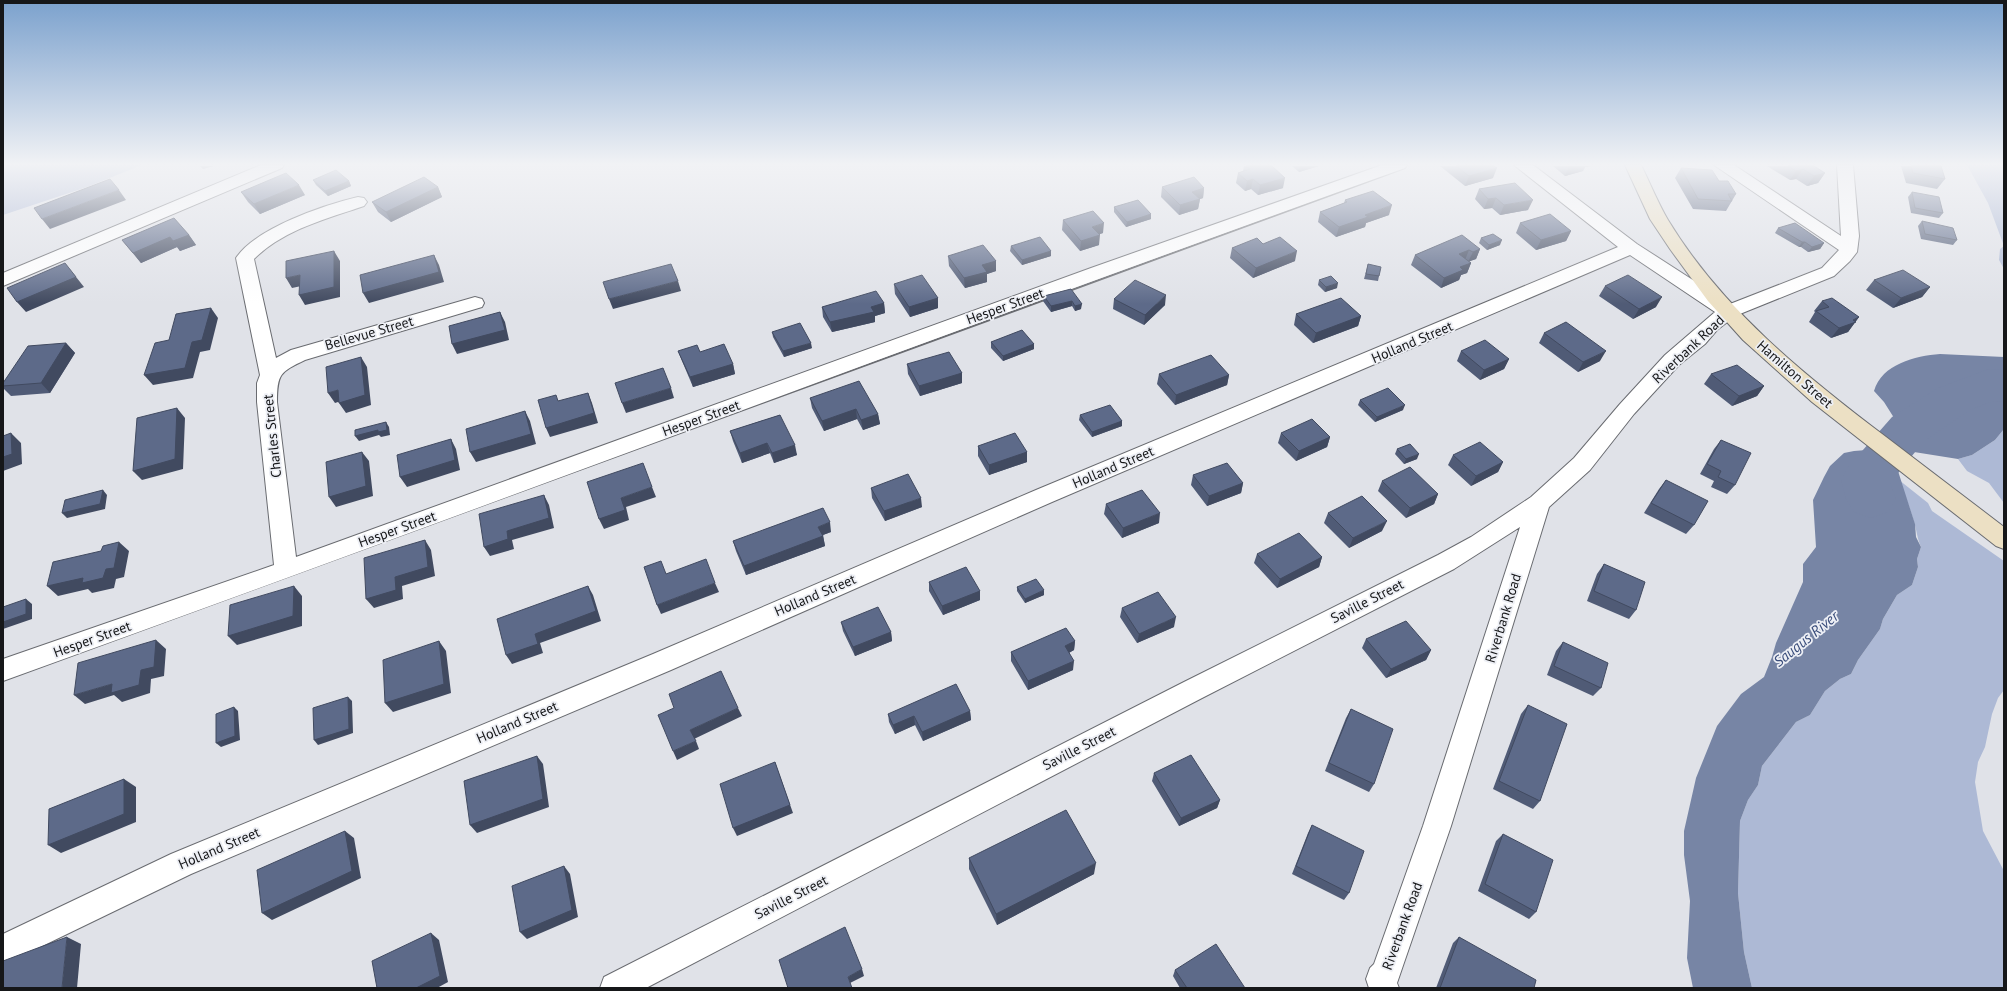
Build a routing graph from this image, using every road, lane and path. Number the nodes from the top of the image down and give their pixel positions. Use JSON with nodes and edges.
{"nodes":[{"id":1,"x":168,"y":211,"type":"edge"},
{"id":2,"x":334,"y":211,"type":"edge"},
{"id":3,"x":1270,"y":211,"type":"edge"},
{"id":4,"x":1582,"y":211,"type":"edge"},
{"id":5,"x":1655,"y":211,"type":"edge"},
{"id":6,"x":1792,"y":211,"type":"edge"},
{"id":7,"x":1848,"y":211,"type":"edge"},
{"id":8,"x":1631,"y":248,"type":"junction"},
{"id":9,"x":1848,"y":248,"type":"junction"},
{"id":10,"x":3,"y":280,"type":"edge"},
{"id":11,"x":475,"y":303,"type":"dead end"},
{"id":12,"x":1728,"y":312,"type":"junction"},
{"id":13,"x":270,"y":376,"type":"junction"},
{"id":14,"x":1539,"y":503,"type":"junction"},
{"id":15,"x":2004,"y":540,"type":"edge"},
{"id":16,"x":286,"y":570,"type":"junction"},
{"id":17,"x":3,"y":670,"type":"edge"},
{"id":18,"x":3,"y":950,"type":"edge"},
{"id":19,"x":1380,"y":985,"type":"edge"},
{"id":20,"x":615,"y":988,"type":"edge"}],
"edges":[{"from":1,"to":10,"type":"street"},
{"from":2,"to":13,"type":"street","name":"Charles Street"},
{"from":3,"to":16,"type":"street","name":"Hesper Street"},
{"from":4,"to":8,"type":"street"},
{"from":5,"to":12,"type":"main road","name":"Hamilton Street"},
{"from":6,"to":9,"type":"street"},
{"from":7,"to":9,"type":"street"},
{"from":8,"to":12,"type":"street"},
{"from":8,"to":18,"type":"street","name":"Holland Street"},
{"from":9,"to":12,"type":"street","name":"Riverbank Road"},
{"from":11,"to":13,"type":"street","name":"Bellevue Street"},
{"from":12,"to":14,"type":"street","name":"Riverbank Road"},
{"from":12,"to":15,"type":"main road","name":"Hamilton Street"},
{"from":13,"to":16,"type":"street","name":"Charles Street"},
{"from":14,"to":19,"type":"street","name":"Riverbank Road"},
{"from":14,"to":20,"type":"street","name":"Saville Street"},
{"from":16,"to":17,"type":"street","name":"Hesper Street"}]}
